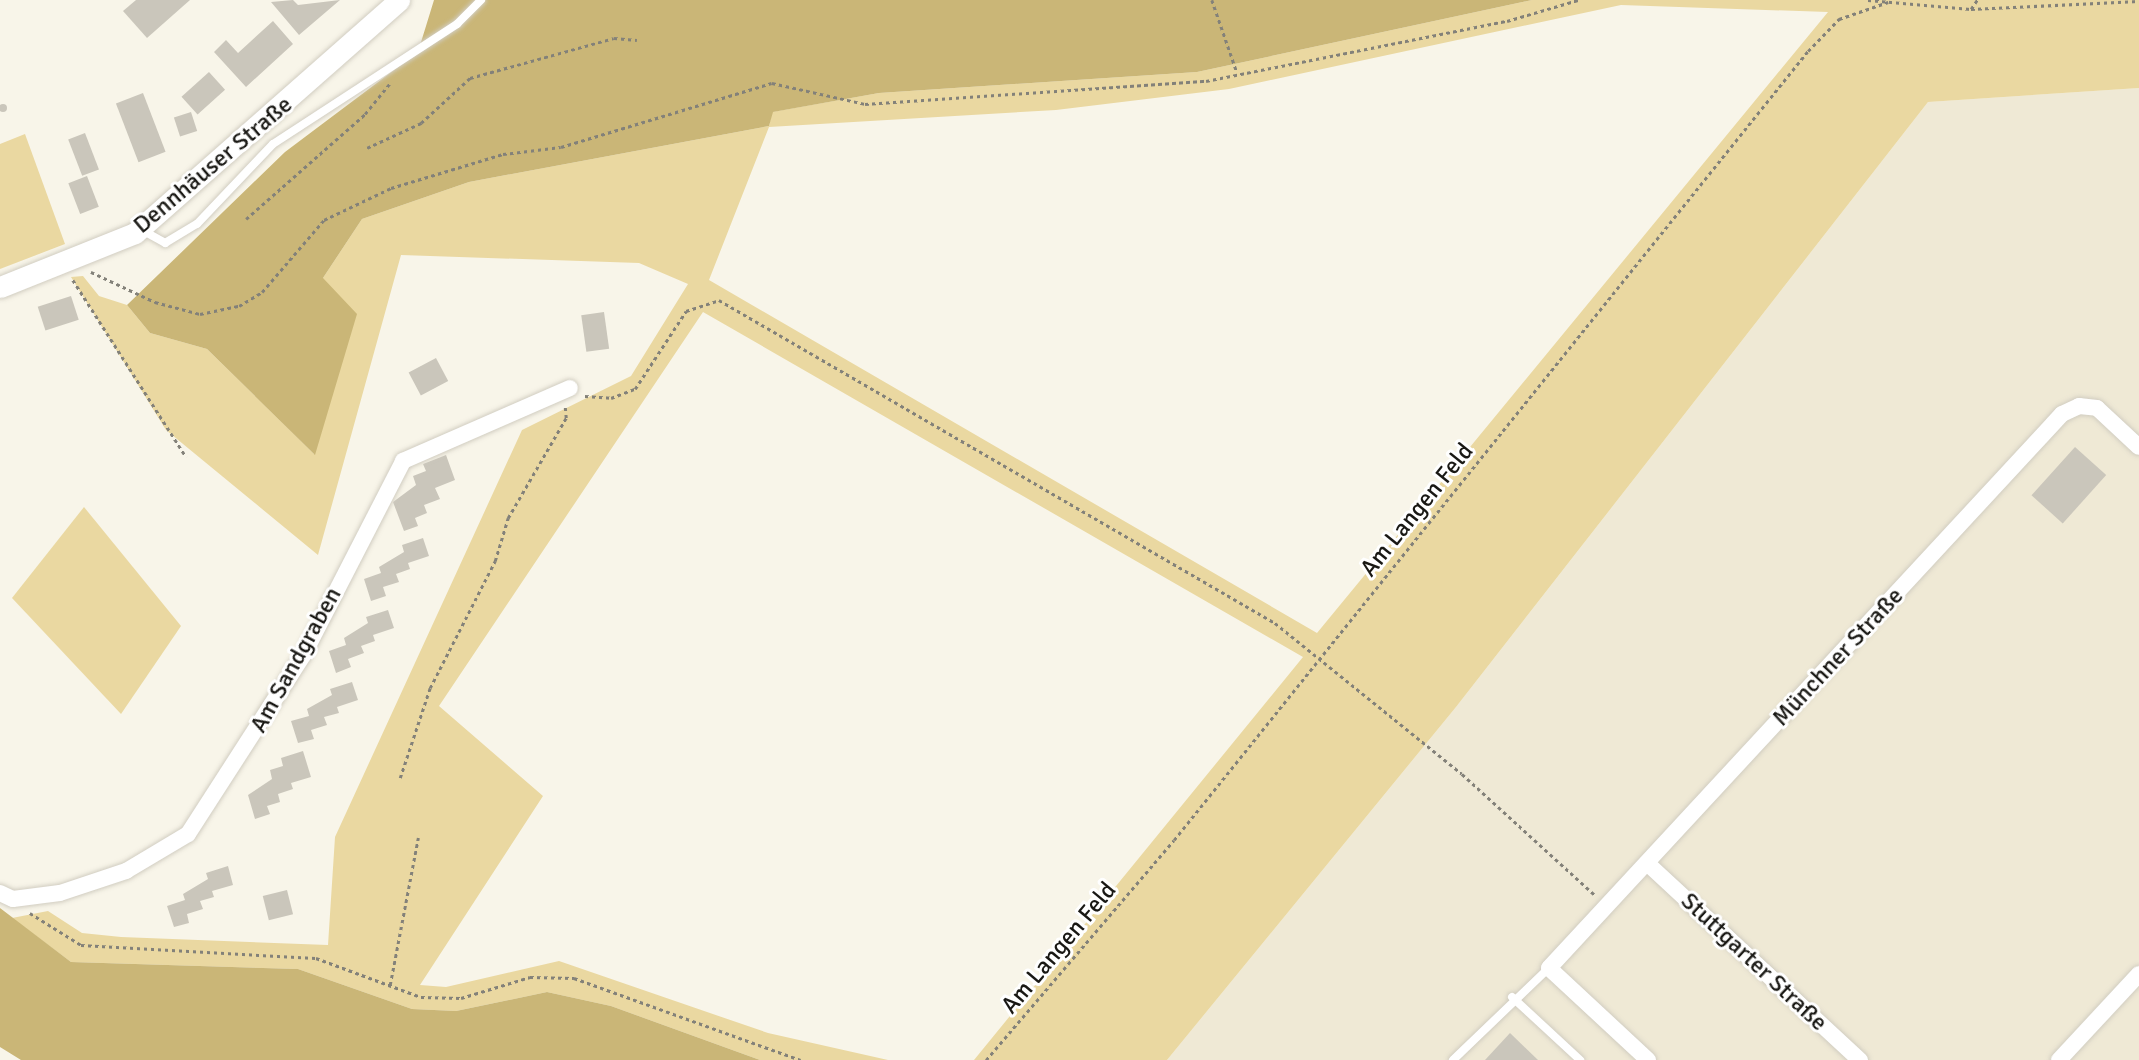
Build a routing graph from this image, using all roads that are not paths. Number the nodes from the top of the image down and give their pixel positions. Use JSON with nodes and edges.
{"nodes":[{"id":1,"x":398,"y":0,"type":"edge"},
{"id":2,"x":481,"y":0,"type":"edge"},
{"id":3,"x":140,"y":229,"type":"junction"},
{"id":4,"x":0,"y":287,"type":"edge"},
{"id":5,"x":567,"y":389,"type":"road end"},
{"id":6,"x":2139,"y":447,"type":"edge"},
{"id":7,"x":1648,"y":864,"type":"junction"},
{"id":8,"x":7,"y":896,"type":"edge"},
{"id":9,"x":1549,"y":968,"type":"junction"},
{"id":10,"x":2139,"y":974,"type":"edge"},
{"id":11,"x":1512,"y":997,"type":"junction"},
{"id":12,"x":1453,"y":1060,"type":"edge"},
{"id":13,"x":1580,"y":1060,"type":"edge"},
{"id":14,"x":1648,"y":1060,"type":"edge"},
{"id":15,"x":1860,"y":1060,"type":"edge"},
{"id":16,"x":2059,"y":1060,"type":"edge"}],
"edges":[{"from":1,"to":3,"type":"street","name":"Dennhäuser Straße"},
{"from":2,"to":3,"type":"lane"},
{"from":3,"to":4,"type":"street","name":"Dennhäuser Straße"},
{"from":5,"to":8,"type":"street","name":"Am Sandgraben"},
{"from":6,"to":7,"type":"street","name":"Münchner Straße"},
{"from":7,"to":9,"type":"street","name":"Münchner Straße"},
{"from":7,"to":15,"type":"street","name":"Stuttgarter Straße"},
{"from":9,"to":11,"type":"lane"},
{"from":9,"to":14,"type":"street"},
{"from":10,"to":16,"type":"street"},
{"from":11,"to":12,"type":"lane"},
{"from":11,"to":13,"type":"lane"}]}
